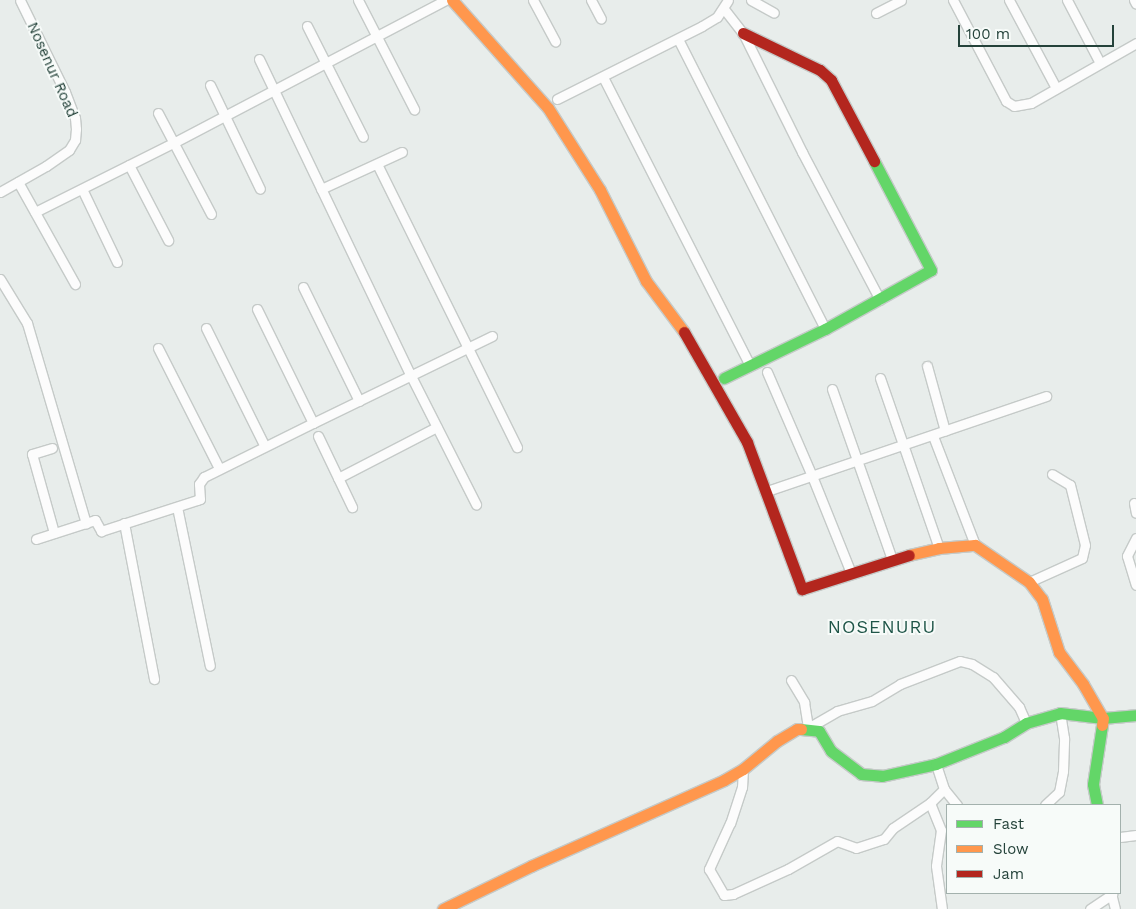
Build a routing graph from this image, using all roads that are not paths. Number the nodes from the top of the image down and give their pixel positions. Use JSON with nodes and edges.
{"nodes":[{"id":1,"x":20,"y":0,"type":"edge"},
{"id":2,"x":358,"y":0,"type":"edge"},
{"id":3,"x":445,"y":0,"type":"edge"},
{"id":4,"x":452,"y":0,"type":"edge"},
{"id":5,"x":533,"y":0,"type":"edge"},
{"id":6,"x":591,"y":0,"type":"edge"},
{"id":7,"x":728,"y":0,"type":"edge"},
{"id":8,"x":750,"y":0,"type":"edge"},
{"id":9,"x":901,"y":0,"type":"edge"},
{"id":10,"x":953,"y":0,"type":"edge"},
{"id":11,"x":1009,"y":0,"type":"edge"},
{"id":12,"x":1067,"y":0,"type":"edge"},
{"id":13,"x":1134,"y":0,"type":"edge"},
{"id":14,"x":1136,"y":4,"type":"edge"},
{"id":15,"x":724,"y":9,"type":"junction"},
{"id":16,"x":774,"y":13,"type":"dead end"},
{"id":17,"x":876,"y":13,"type":"dead end"},
{"id":18,"x":601,"y":19,"type":"dead end"},
{"id":19,"x":307,"y":26,"type":"dead end"},
{"id":20,"x":744,"y":33,"type":"junction"},
{"id":21,"x":377,"y":36,"type":"junction"},
{"id":22,"x":678,"y":39,"type":"junction"},
{"id":23,"x":555,"y":41,"type":"dead end"},
{"id":24,"x":1136,"y":44,"type":"edge"},
{"id":25,"x":259,"y":59,"type":"dead end"},
{"id":26,"x":326,"y":63,"type":"junction"},
{"id":27,"x":1100,"y":63,"type":"junction"},
{"id":28,"x":603,"y":77,"type":"junction"},
{"id":29,"x":210,"y":85,"type":"dead end"},
{"id":30,"x":1056,"y":88,"type":"junction"},
{"id":31,"x":274,"y":90,"type":"junction"},
{"id":32,"x":557,"y":99,"type":"dead end"},
{"id":33,"x":414,"y":109,"type":"dead end"},
{"id":34,"x":158,"y":114,"type":"dead end"},
{"id":35,"x":226,"y":116,"type":"junction"},
{"id":36,"x":362,"y":138,"type":"dead end"},
{"id":37,"x":175,"y":142,"type":"junction"},
{"id":38,"x":402,"y":152,"type":"dead end"},
{"id":39,"x":377,"y":164,"type":"junction"},
{"id":40,"x":129,"y":165,"type":"junction"},
{"id":41,"x":18,"y":182,"type":"junction"},
{"id":42,"x":82,"y":189,"type":"junction"},
{"id":43,"x":260,"y":189,"type":"dead end"},
{"id":44,"x":321,"y":189,"type":"junction"},
{"id":45,"x":0,"y":192,"type":"edge"},
{"id":46,"x":35,"y":212,"type":"junction"},
{"id":47,"x":211,"y":214,"type":"dead end"},
{"id":48,"x":168,"y":240,"type":"dead end"},
{"id":49,"x":117,"y":262,"type":"dead end"},
{"id":50,"x":0,"y":279,"type":"edge"},
{"id":51,"x":75,"y":284,"type":"dead end"},
{"id":52,"x":303,"y":287,"type":"dead end"},
{"id":53,"x":880,"y":300,"type":"junction"},
{"id":54,"x":257,"y":309,"type":"dead end"},
{"id":55,"x":206,"y":328,"type":"dead end"},
{"id":56,"x":825,"y":329,"type":"junction"},
{"id":57,"x":492,"y":336,"type":"dead end"},
{"id":58,"x":158,"y":348,"type":"dead end"},
{"id":59,"x":467,"y":348,"type":"junction"},
{"id":60,"x":749,"y":364,"type":"junction"},
{"id":61,"x":927,"y":366,"type":"dead end"},
{"id":62,"x":767,"y":372,"type":"dead end"},
{"id":63,"x":412,"y":376,"type":"junction"},
{"id":64,"x":724,"y":378,"type":"dead end"},
{"id":65,"x":880,"y":378,"type":"dead end"},
{"id":66,"x":832,"y":389,"type":"dead end"},
{"id":67,"x":1046,"y":396,"type":"dead end"},
{"id":68,"x":358,"y":401,"type":"junction"},
{"id":69,"x":312,"y":423,"type":"junction"},
{"id":70,"x":437,"y":427,"type":"junction"},
{"id":71,"x":945,"y":431,"type":"junction"},
{"id":72,"x":318,"y":436,"type":"dead end"},
{"id":73,"x":933,"y":436,"type":"junction"},
{"id":74,"x":903,"y":444,"type":"junction"},
{"id":75,"x":264,"y":446,"type":"junction"},
{"id":76,"x":517,"y":447,"type":"dead end"},
{"id":77,"x":52,"y":448,"type":"dead end"},
{"id":78,"x":858,"y":460,"type":"junction"},
{"id":79,"x":219,"y":468,"type":"junction"},
{"id":80,"x":1052,"y":474,"type":"dead end"},
{"id":81,"x":812,"y":476,"type":"junction"},
{"id":82,"x":338,"y":478,"type":"junction"},
{"id":83,"x":767,"y":491,"type":"junction"},
{"id":84,"x":1134,"y":503,"type":"dead end"},
{"id":85,"x":476,"y":504,"type":"dead end"},
{"id":86,"x":177,"y":507,"type":"junction"},
{"id":87,"x":352,"y":507,"type":"dead end"},
{"id":88,"x":1136,"y":513,"type":"edge"},
{"id":89,"x":86,"y":523,"type":"junction"},
{"id":90,"x":124,"y":523,"type":"junction"},
{"id":91,"x":54,"y":533,"type":"junction"},
{"id":92,"x":1136,"y":538,"type":"edge"},
{"id":93,"x":36,"y":539,"type":"dead end"},
{"id":94,"x":974,"y":546,"type":"junction"},
{"id":95,"x":939,"y":548,"type":"junction"},
{"id":96,"x":892,"y":559,"type":"junction"},
{"id":97,"x":850,"y":573,"type":"junction"},
{"id":98,"x":1029,"y":582,"type":"junction"},
{"id":99,"x":1136,"y":585,"type":"edge"},
{"id":100,"x":210,"y":666,"type":"dead end"},
{"id":101,"x":154,"y":679,"type":"dead end"},
{"id":102,"x":791,"y":680,"type":"dead end"},
{"id":103,"x":1060,"y":713,"type":"junction"},
{"id":104,"x":1136,"y":715,"type":"edge"},
{"id":105,"x":1103,"y":718,"type":"junction"},
{"id":106,"x":1026,"y":723,"type":"junction"},
{"id":107,"x":808,"y":728,"type":"junction"},
{"id":108,"x":936,"y":764,"type":"junction"},
{"id":109,"x":743,"y":769,"type":"junction"},
{"id":110,"x":944,"y":789,"type":"junction"},
{"id":111,"x":930,"y":803,"type":"junction"},
{"id":112,"x":956,"y":804,"type":"edge"},
{"id":113,"x":1046,"y":804,"type":"edge"},
{"id":114,"x":1097,"y":804,"type":"edge"},
{"id":115,"x":1136,"y":835,"type":"edge"},
{"id":116,"x":1121,"y":837,"type":"edge"},
{"id":117,"x":1111,"y":894,"type":"edge"},
{"id":118,"x":443,"y":909,"type":"edge"},
{"id":119,"x":942,"y":909,"type":"edge"},
{"id":120,"x":1090,"y":909,"type":"edge"},
{"id":121,"x":1115,"y":909,"type":"edge"}],
"edges":[{"from":1,"to":41,"type":"street","name":"Nosenur Road"},
{"from":2,"to":21,"type":"street"},
{"from":3,"to":21,"type":"street"},
{"from":4,"to":83,"type":"street"},
{"from":5,"to":23,"type":"street"},
{"from":6,"to":18,"type":"street"},
{"from":7,"to":15,"type":"street"},
{"from":8,"to":16,"type":"street"},
{"from":9,"to":17,"type":"street"},
{"from":10,"to":30,"type":"street"},
{"from":11,"to":30,"type":"street"},
{"from":12,"to":27,"type":"street"},
{"from":13,"to":14,"type":"street"},
{"from":15,"to":20,"type":"street"},
{"from":15,"to":22,"type":"street"},
{"from":19,"to":26,"type":"street"},
{"from":20,"to":53,"type":"street"},
{"from":20,"to":53,"type":"street"},
{"from":21,"to":26,"type":"street"},
{"from":21,"to":33,"type":"street"},
{"from":22,"to":28,"type":"street"},
{"from":22,"to":56,"type":"street"},
{"from":24,"to":27,"type":"street"},
{"from":25,"to":31,"type":"street"},
{"from":26,"to":31,"type":"street"},
{"from":26,"to":36,"type":"street"},
{"from":27,"to":30,"type":"street"},
{"from":28,"to":32,"type":"street"},
{"from":28,"to":60,"type":"street"},
{"from":29,"to":35,"type":"street"},
{"from":31,"to":35,"type":"street"},
{"from":31,"to":44,"type":"street"},
{"from":34,"to":37,"type":"street"},
{"from":35,"to":37,"type":"street"},
{"from":35,"to":43,"type":"street"},
{"from":37,"to":40,"type":"street"},
{"from":37,"to":47,"type":"street"},
{"from":38,"to":39,"type":"street"},
{"from":39,"to":44,"type":"street"},
{"from":39,"to":59,"type":"street"},
{"from":40,"to":42,"type":"street"},
{"from":40,"to":48,"type":"street"},
{"from":41,"to":45,"type":"street","name":"Nosenur Road"},
{"from":41,"to":46,"type":"street"},
{"from":42,"to":46,"type":"street"},
{"from":42,"to":49,"type":"street"},
{"from":44,"to":63,"type":"street"},
{"from":46,"to":51,"type":"street"},
{"from":50,"to":89,"type":"street"},
{"from":52,"to":68,"type":"street"},
{"from":53,"to":56,"type":"street"},
{"from":54,"to":69,"type":"street"},
{"from":55,"to":75,"type":"street"},
{"from":56,"to":60,"type":"street"},
{"from":57,"to":59,"type":"street"},
{"from":58,"to":79,"type":"street"},
{"from":59,"to":63,"type":"street"},
{"from":59,"to":76,"type":"street"},
{"from":60,"to":64,"type":"street"},
{"from":61,"to":71,"type":"street"},
{"from":62,"to":81,"type":"street"},
{"from":63,"to":68,"type":"street"},
{"from":63,"to":70,"type":"street"},
{"from":65,"to":74,"type":"street"},
{"from":66,"to":78,"type":"street"},
{"from":67,"to":71,"type":"street"},
{"from":68,"to":69,"type":"street"},
{"from":69,"to":75,"type":"street"},
{"from":70,"to":82,"type":"street"},
{"from":70,"to":85,"type":"street"},
{"from":71,"to":73,"type":"street"},
{"from":72,"to":82,"type":"street"},
{"from":73,"to":74,"type":"street"},
{"from":73,"to":94,"type":"street"},
{"from":74,"to":78,"type":"street"},
{"from":74,"to":95,"type":"street"},
{"from":75,"to":79,"type":"street"},
{"from":77,"to":91,"type":"street"},
{"from":78,"to":81,"type":"street"},
{"from":78,"to":96,"type":"street"},
{"from":79,"to":86,"type":"street"},
{"from":80,"to":98,"type":"street"},
{"from":81,"to":83,"type":"street"},
{"from":81,"to":97,"type":"street"},
{"from":82,"to":87,"type":"street"},
{"from":83,"to":97,"type":"street"},
{"from":84,"to":88,"type":"street"},
{"from":86,"to":90,"type":"street"},
{"from":86,"to":100,"type":"street"},
{"from":89,"to":90,"type":"street"},
{"from":89,"to":91,"type":"street"},
{"from":90,"to":101,"type":"street"},
{"from":91,"to":93,"type":"street"},
{"from":92,"to":99,"type":"street"},
{"from":94,"to":95,"type":"street"},
{"from":94,"to":98,"type":"street"},
{"from":95,"to":96,"type":"street"},
{"from":96,"to":97,"type":"street"},
{"from":98,"to":105,"type":"street"},
{"from":102,"to":107,"type":"street"},
{"from":103,"to":105,"type":"street"},
{"from":103,"to":106,"type":"street"},
{"from":103,"to":113,"type":"street"},
{"from":104,"to":105,"type":"street"},
{"from":105,"to":114,"type":"street"},
{"from":106,"to":107,"type":"street"},
{"from":106,"to":108,"type":"street"},
{"from":107,"to":108,"type":"street"},
{"from":107,"to":109,"type":"street"},
{"from":108,"to":110,"type":"street"},
{"from":109,"to":111,"type":"street"},
{"from":109,"to":118,"type":"street"},
{"from":110,"to":111,"type":"street"},
{"from":110,"to":112,"type":"street"},
{"from":111,"to":119,"type":"street"},
{"from":115,"to":116,"type":"street"},
{"from":117,"to":120,"type":"street"},
{"from":117,"to":121,"type":"street"}]}
